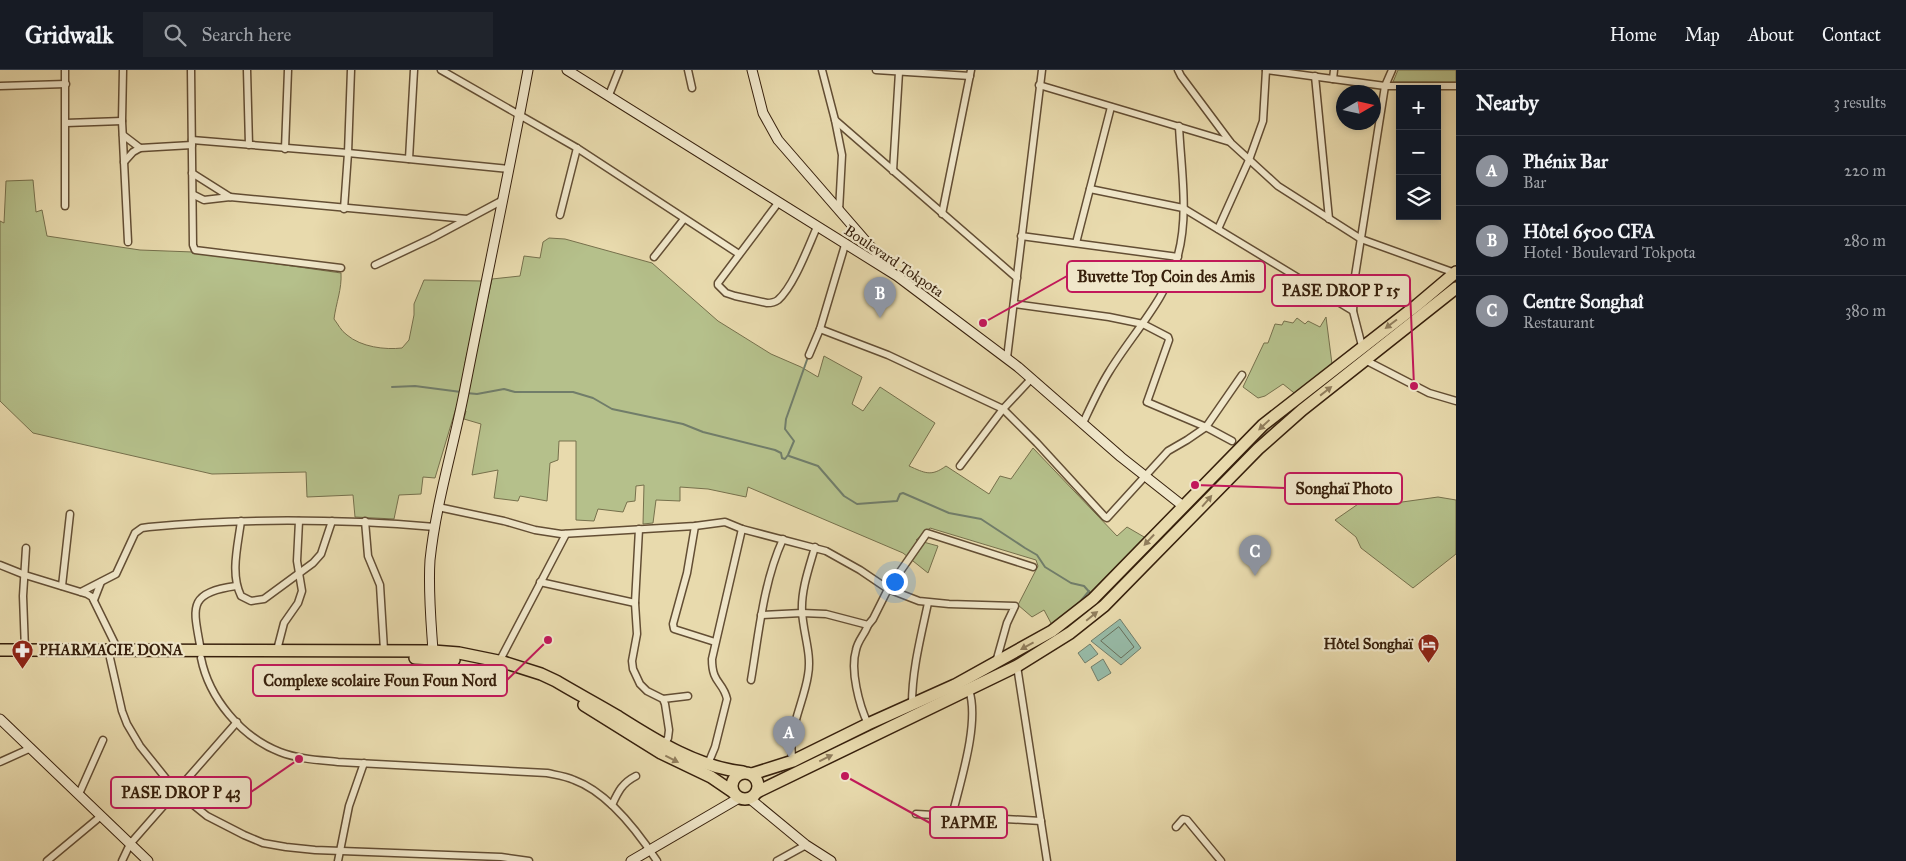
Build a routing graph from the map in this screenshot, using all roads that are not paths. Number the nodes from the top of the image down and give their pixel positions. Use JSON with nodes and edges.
{"nodes":[{"id":1,"x":65,"y":70,"type":"edge"},
{"id":2,"x":123,"y":70,"type":"edge"},
{"id":3,"x":191,"y":70,"type":"edge"},
{"id":4,"x":247,"y":70,"type":"edge"},
{"id":5,"x":288,"y":70,"type":"edge"},
{"id":6,"x":351,"y":70,"type":"edge"},
{"id":7,"x":414,"y":70,"type":"edge"},
{"id":8,"x":441,"y":70,"type":"edge"},
{"id":9,"x":528,"y":70,"type":"edge"},
{"id":10,"x":567,"y":70,"type":"edge"},
{"id":11,"x":619,"y":70,"type":"edge"},
{"id":12,"x":688,"y":70,"type":"edge"},
{"id":13,"x":752,"y":70,"type":"edge"},
{"id":14,"x":822,"y":70,"type":"edge"},
{"id":15,"x":876,"y":70,"type":"edge"},
{"id":16,"x":1042,"y":70,"type":"edge"},
{"id":17,"x":1178,"y":70,"type":"edge"},
{"id":18,"x":1266,"y":70,"type":"edge"},
{"id":19,"x":1334,"y":70,"type":"edge"},
{"id":20,"x":1392,"y":70,"type":"edge"},
{"id":21,"x":899,"y":72,"type":"junction"},
{"id":22,"x":970,"y":73,"type":"edge"},
{"id":23,"x":1315,"y":76,"type":"junction"},
{"id":24,"x":1334,"y":79,"type":"junction"},
{"id":25,"x":66,"y":84,"type":"junction"},
{"id":26,"x":1039,"y":85,"type":"junction"},
{"id":27,"x":0,"y":86,"type":"edge"},
{"id":28,"x":1385,"y":86,"type":"junction"},
{"id":29,"x":1456,"y":86,"type":"edge"},
{"id":30,"x":692,"y":88,"type":"dead end"},
{"id":31,"x":609,"y":95,"type":"junction"},
{"id":32,"x":1111,"y":107,"type":"junction"},
{"id":33,"x":520,"y":115,"type":"junction"},
{"id":34,"x":835,"y":120,"type":"junction"},
{"id":35,"x":122,"y":122,"type":"junction"},
{"id":36,"x":66,"y":123,"type":"junction"},
{"id":37,"x":1179,"y":126,"type":"junction"},
{"id":38,"x":123,"y":135,"type":"junction"},
{"id":39,"x":192,"y":142,"type":"junction"},
{"id":40,"x":1231,"y":143,"type":"junction"},
{"id":41,"x":248,"y":146,"type":"junction"},
{"id":42,"x":140,"y":148,"type":"junction"},
{"id":43,"x":577,"y":148,"type":"junction"},
{"id":44,"x":285,"y":149,"type":"junction"},
{"id":45,"x":348,"y":153,"type":"junction"},
{"id":46,"x":409,"y":159,"type":"junction"},
{"id":47,"x":1249,"y":160,"type":"junction"},
{"id":48,"x":124,"y":162,"type":"junction"},
{"id":49,"x":509,"y":169,"type":"junction"},
{"id":50,"x":894,"y":171,"type":"junction"},
{"id":51,"x":192,"y":173,"type":"junction"},
{"id":52,"x":1090,"y":189,"type":"junction"},
{"id":53,"x":194,"y":195,"type":"junction"},
{"id":54,"x":230,"y":197,"type":"junction"},
{"id":55,"x":503,"y":200,"type":"junction"},
{"id":56,"x":778,"y":203,"type":"junction"},
{"id":57,"x":65,"y":206,"type":"dead end"},
{"id":58,"x":1183,"y":208,"type":"junction"},
{"id":59,"x":344,"y":209,"type":"junction"},
{"id":60,"x":839,"y":211,"type":"junction"},
{"id":61,"x":942,"y":214,"type":"junction"},
{"id":62,"x":560,"y":215,"type":"dead end"},
{"id":63,"x":467,"y":219,"type":"junction"},
{"id":64,"x":684,"y":219,"type":"junction"},
{"id":65,"x":1329,"y":219,"type":"junction"},
{"id":66,"x":817,"y":227,"type":"junction"},
{"id":67,"x":1218,"y":229,"type":"junction"},
{"id":68,"x":1021,"y":236,"type":"junction"},
{"id":69,"x":1361,"y":239,"type":"junction"},
{"id":70,"x":128,"y":242,"type":"dead end"},
{"id":71,"x":1076,"y":243,"type":"junction"},
{"id":72,"x":845,"y":245,"type":"junction"},
{"id":73,"x":739,"y":254,"type":"junction"},
{"id":74,"x":1178,"y":256,"type":"junction"},
{"id":75,"x":654,"y":257,"type":"dead end"},
{"id":76,"x":374,"y":265,"type":"dead end"},
{"id":77,"x":341,"y":268,"type":"dead end"},
{"id":78,"x":1455,"y":272,"type":"edge"},
{"id":79,"x":897,"y":276,"type":"junction"},
{"id":80,"x":1017,"y":278,"type":"junction"},
{"id":81,"x":1456,"y":288,"type":"edge"},
{"id":82,"x":1014,"y":304,"type":"junction"},
{"id":83,"x":1353,"y":311,"type":"junction"},
{"id":84,"x":1143,"y":324,"type":"junction"},
{"id":85,"x":820,"y":329,"type":"junction"},
{"id":86,"x":1362,"y":346,"type":"junction"},
{"id":87,"x":809,"y":355,"type":"dead end"},
{"id":88,"x":1007,"y":358,"type":"junction"},
{"id":89,"x":1365,"y":360,"type":"junction"},
{"id":90,"x":1242,"y":375,"type":"dead end"},
{"id":91,"x":1031,"y":379,"type":"junction"},
{"id":92,"x":1456,"y":401,"type":"edge"},
{"id":93,"x":1003,"y":409,"type":"junction"},
{"id":94,"x":1083,"y":423,"type":"junction"},
{"id":95,"x":1206,"y":427,"type":"junction"},
{"id":96,"x":1232,"y":442,"type":"dead end"},
{"id":97,"x":960,"y":466,"type":"dead end"},
{"id":98,"x":1146,"y":477,"type":"junction"},
{"id":99,"x":1183,"y":506,"type":"junction"},
{"id":100,"x":438,"y":507,"type":"junction"},
{"id":101,"x":70,"y":514,"type":"dead end"},
{"id":102,"x":240,"y":521,"type":"junction"},
{"id":103,"x":299,"y":521,"type":"junction"},
{"id":104,"x":332,"y":521,"type":"junction"},
{"id":105,"x":365,"y":521,"type":"junction"},
{"id":106,"x":695,"y":526,"type":"junction"},
{"id":107,"x":435,"y":527,"type":"junction"},
{"id":108,"x":639,"y":529,"type":"junction"},
{"id":109,"x":742,"y":529,"type":"junction"},
{"id":110,"x":566,"y":534,"type":"junction"},
{"id":111,"x":783,"y":539,"type":"junction"},
{"id":112,"x":815,"y":547,"type":"junction"},
{"id":113,"x":26,"y":548,"type":"dead end"},
{"id":114,"x":0,"y":564,"type":"edge"},
{"id":115,"x":1033,"y":567,"type":"dead end"},
{"id":116,"x":298,"y":573,"type":"junction"},
{"id":117,"x":25,"y":575,"type":"junction"},
{"id":118,"x":100,"y":582,"type":"junction"},
{"id":119,"x":540,"y":582,"type":"junction"},
{"id":120,"x":62,"y":586,"type":"junction"},
{"id":121,"x":236,"y":586,"type":"junction"},
{"id":122,"x":888,"y":589,"type":"junction"},
{"id":123,"x":81,"y":592,"type":"junction"},
{"id":124,"x":94,"y":600,"type":"junction"},
{"id":125,"x":636,"y":603,"type":"junction"},
{"id":126,"x":928,"y":603,"type":"junction"},
{"id":127,"x":802,"y":613,"type":"junction"},
{"id":128,"x":761,"y":616,"type":"junction"},
{"id":129,"x":868,"y":625,"type":"junction"},
{"id":130,"x":715,"y":642,"type":"junction"},
{"id":131,"x":0,"y":650,"type":"edge"},
{"id":132,"x":25,"y":650,"type":"junction"},
{"id":133,"x":277,"y":650,"type":"junction"},
{"id":134,"x":384,"y":650,"type":"junction"},
{"id":135,"x":433,"y":651,"type":"junction"},
{"id":136,"x":114,"y":654,"type":"junction"},
{"id":137,"x":201,"y":654,"type":"junction"},
{"id":138,"x":0,"y":658,"type":"edge"},
{"id":139,"x":499,"y":662,"type":"junction"},
{"id":140,"x":996,"y":663,"type":"junction"},
{"id":141,"x":1017,"y":666,"type":"junction"},
{"id":142,"x":751,"y":680,"type":"dead end"},
{"id":143,"x":969,"y":690,"type":"junction"},
{"id":144,"x":688,"y":696,"type":"dead end"},
{"id":145,"x":663,"y":699,"type":"junction"},
{"id":146,"x":912,"y":704,"type":"junction"},
{"id":147,"x":0,"y":719,"type":"edge"},
{"id":148,"x":237,"y":722,"type":"junction"},
{"id":149,"x":868,"y":724,"type":"junction"},
{"id":150,"x":103,"y":740,"type":"dead end"},
{"id":151,"x":664,"y":744,"type":"junction"},
{"id":152,"x":31,"y":748,"type":"junction"},
{"id":153,"x":793,"y":761,"type":"junction"},
{"id":154,"x":0,"y":762,"type":"edge"},
{"id":155,"x":364,"y":763,"type":"junction"},
{"id":156,"x":708,"y":764,"type":"junction"},
{"id":157,"x":748,"y":773,"type":"junction"},
{"id":158,"x":636,"y":776,"type":"dead end"},
{"id":159,"x":176,"y":792,"type":"junction"},
{"id":160,"x":79,"y":794,"type":"junction"},
{"id":161,"x":745,"y":795,"type":"junction"},
{"id":162,"x":612,"y":805,"type":"junction"},
{"id":163,"x":916,"y":814,"type":"dead end"},
{"id":164,"x":101,"y":816,"type":"junction"},
{"id":165,"x":952,"y":816,"type":"junction"},
{"id":166,"x":1041,"y":821,"type":"junction"},
{"id":167,"x":1176,"y":827,"type":"dead end"},
{"id":168,"x":130,"y":844,"type":"junction"},
{"id":169,"x":806,"y":845,"type":"junction"},
{"id":170,"x":340,"y":850,"type":"junction"},
{"id":171,"x":650,"y":850,"type":"junction"},
{"id":172,"x":47,"y":861,"type":"edge"},
{"id":173,"x":122,"y":861,"type":"edge"},
{"id":174,"x":148,"y":861,"type":"edge"},
{"id":175,"x":338,"y":861,"type":"edge"},
{"id":176,"x":529,"y":861,"type":"edge"},
{"id":177,"x":631,"y":861,"type":"edge"},
{"id":178,"x":657,"y":861,"type":"edge"},
{"id":179,"x":777,"y":861,"type":"edge"},
{"id":180,"x":831,"y":861,"type":"edge"},
{"id":181,"x":1047,"y":861,"type":"edge"},
{"id":182,"x":1221,"y":861,"type":"edge"}],
"edges":[{"from":1,"to":25,"type":"street"},
{"from":2,"to":35,"type":"street"},
{"from":3,"to":39,"type":"street"},
{"from":4,"to":41,"type":"street"},
{"from":5,"to":44,"type":"street"},
{"from":6,"to":45,"type":"street"},
{"from":7,"to":46,"type":"street"},
{"from":8,"to":33,"type":"street"},
{"from":9,"to":33,"type":"street"},
{"from":10,"to":31,"type":"street","name":"Boulevard Tokpota"},
{"from":11,"to":31,"type":"street"},
{"from":12,"to":30,"type":"street"},
{"from":13,"to":60,"type":"street"},
{"from":14,"to":34,"type":"street"},
{"from":15,"to":21,"type":"street"},
{"from":16,"to":26,"type":"street"},
{"from":17,"to":40,"type":"street"},
{"from":18,"to":23,"type":"street"},
{"from":18,"to":47,"type":"street"},
{"from":19,"to":24,"type":"street"},
{"from":20,"to":28,"type":"street"},
{"from":21,"to":22,"type":"street"},
{"from":21,"to":50,"type":"street"},
{"from":22,"to":61,"type":"street"},
{"from":23,"to":24,"type":"street"},
{"from":23,"to":65,"type":"street"},
{"from":24,"to":28,"type":"street"},
{"from":25,"to":27,"type":"street"},
{"from":25,"to":36,"type":"street"},
{"from":26,"to":32,"type":"street"},
{"from":26,"to":68,"type":"street"},
{"from":28,"to":29,"type":"street"},
{"from":28,"to":69,"type":"street"},
{"from":31,"to":56,"type":"street","name":"Boulevard Tokpota"},
{"from":32,"to":37,"type":"street"},
{"from":32,"to":52,"type":"street"},
{"from":33,"to":43,"type":"street"},
{"from":33,"to":49,"type":"street"},
{"from":34,"to":50,"type":"street"},
{"from":34,"to":60,"type":"street"},
{"from":35,"to":36,"type":"street"},
{"from":35,"to":38,"type":"street"},
{"from":36,"to":57,"type":"street"},
{"from":37,"to":40,"type":"street"},
{"from":37,"to":58,"type":"street"},
{"from":38,"to":42,"type":"street"},
{"from":38,"to":48,"type":"street"},
{"from":39,"to":41,"type":"street"},
{"from":39,"to":42,"type":"street"},
{"from":39,"to":51,"type":"street"},
{"from":40,"to":47,"type":"street"},
{"from":41,"to":44,"type":"street"},
{"from":42,"to":48,"type":"street"},
{"from":43,"to":62,"type":"street"},
{"from":43,"to":64,"type":"street"},
{"from":44,"to":45,"type":"street"},
{"from":45,"to":46,"type":"street"},
{"from":45,"to":59,"type":"street"},
{"from":46,"to":49,"type":"street"},
{"from":47,"to":65,"type":"street"},
{"from":47,"to":67,"type":"street"},
{"from":48,"to":70,"type":"street"},
{"from":49,"to":55,"type":"street"},
{"from":50,"to":61,"type":"street"},
{"from":51,"to":53,"type":"street"},
{"from":51,"to":54,"type":"street"},
{"from":52,"to":58,"type":"street"},
{"from":52,"to":71,"type":"street"},
{"from":53,"to":54,"type":"street"},
{"from":53,"to":77,"type":"street"},
{"from":54,"to":59,"type":"street"},
{"from":55,"to":63,"type":"street"},
{"from":55,"to":100,"type":"street"},
{"from":56,"to":66,"type":"street","name":"Boulevard Tokpota"},
{"from":56,"to":73,"type":"street"},
{"from":58,"to":67,"type":"street"},
{"from":58,"to":74,"type":"street"},
{"from":59,"to":63,"type":"street"},
{"from":60,"to":79,"type":"street"},
{"from":61,"to":80,"type":"street"},
{"from":63,"to":76,"type":"street"},
{"from":64,"to":73,"type":"street"},
{"from":64,"to":75,"type":"street"},
{"from":65,"to":69,"type":"street"},
{"from":66,"to":72,"type":"street","name":"Boulevard Tokpota"},
{"from":66,"to":73,"type":"street"},
{"from":67,"to":83,"type":"street"},
{"from":68,"to":71,"type":"street"},
{"from":68,"to":80,"type":"street"},
{"from":69,"to":78,"type":"street"},
{"from":69,"to":83,"type":"street"},
{"from":71,"to":74,"type":"street"},
{"from":72,"to":79,"type":"street","name":"Boulevard Tokpota"},
{"from":72,"to":85,"type":"street"},
{"from":74,"to":84,"type":"street"},
{"from":78,"to":86,"type":"highway","one_way":true},
{"from":79,"to":88,"type":"street","name":"Boulevard Tokpota"},
{"from":80,"to":82,"type":"street"},
{"from":81,"to":89,"type":"highway"},
{"from":82,"to":84,"type":"street"},
{"from":82,"to":88,"type":"street"},
{"from":83,"to":86,"type":"street"},
{"from":84,"to":94,"type":"street"},
{"from":84,"to":95,"type":"street"},
{"from":85,"to":87,"type":"street"},
{"from":85,"to":93,"type":"street"},
{"from":86,"to":99,"type":"highway","one_way":true},
{"from":88,"to":91,"type":"street","name":"Boulevard Tokpota"},
{"from":89,"to":92,"type":"street"},
{"from":141,"to":89,"type":"highway","one_way":true},
{"from":90,"to":95,"type":"street"},
{"from":91,"to":93,"type":"street"},
{"from":91,"to":94,"type":"street","name":"Boulevard Tokpota"},
{"from":93,"to":97,"type":"street"},
{"from":93,"to":98,"type":"street"},
{"from":94,"to":98,"type":"street","name":"Boulevard Tokpota"},
{"from":95,"to":96,"type":"street"},
{"from":95,"to":98,"type":"street"},
{"from":98,"to":99,"type":"street","name":"Boulevard Tokpota"},
{"from":99,"to":140,"type":"highway","one_way":true},
{"from":100,"to":107,"type":"street"},
{"from":100,"to":110,"type":"street"},
{"from":101,"to":120,"type":"street"},
{"from":102,"to":103,"type":"street"},
{"from":102,"to":118,"type":"street"},
{"from":102,"to":121,"type":"street"},
{"from":103,"to":104,"type":"street"},
{"from":103,"to":116,"type":"street"},
{"from":104,"to":105,"type":"street"},
{"from":104,"to":116,"type":"street"},
{"from":105,"to":107,"type":"street"},
{"from":105,"to":134,"type":"street"},
{"from":106,"to":108,"type":"street"},
{"from":106,"to":109,"type":"street"},
{"from":106,"to":130,"type":"street"},
{"from":107,"to":135,"type":"street"},
{"from":108,"to":110,"type":"street"},
{"from":108,"to":125,"type":"street"},
{"from":109,"to":111,"type":"street"},
{"from":109,"to":130,"type":"street"},
{"from":110,"to":119,"type":"street"},
{"from":111,"to":112,"type":"street"},
{"from":111,"to":128,"type":"street"},
{"from":112,"to":122,"type":"street"},
{"from":112,"to":127,"type":"street"},
{"from":113,"to":117,"type":"street"},
{"from":114,"to":117,"type":"street"},
{"from":115,"to":122,"type":"street"},
{"from":116,"to":121,"type":"street"},
{"from":116,"to":133,"type":"street"},
{"from":117,"to":120,"type":"street"},
{"from":117,"to":132,"type":"street"},
{"from":118,"to":123,"type":"street"},
{"from":118,"to":124,"type":"street"},
{"from":119,"to":125,"type":"street"},
{"from":119,"to":139,"type":"street"},
{"from":120,"to":123,"type":"street"},
{"from":121,"to":137,"type":"street"},
{"from":122,"to":126,"type":"street"},
{"from":122,"to":129,"type":"street"},
{"from":123,"to":124,"type":"street"},
{"from":124,"to":136,"type":"street"},
{"from":125,"to":145,"type":"street"},
{"from":126,"to":140,"type":"street"},
{"from":126,"to":146,"type":"street"},
{"from":127,"to":128,"type":"street"},
{"from":127,"to":129,"type":"street"},
{"from":127,"to":153,"type":"street"},
{"from":128,"to":142,"type":"street"},
{"from":129,"to":149,"type":"street"},
{"from":130,"to":156,"type":"street"},
{"from":131,"to":132,"type":"highway"},
{"from":132,"to":136,"type":"highway"},
{"from":133,"to":134,"type":"highway"},
{"from":133,"to":137,"type":"highway"},
{"from":134,"to":135,"type":"highway"},
{"from":135,"to":139,"type":"highway"},
{"from":136,"to":137,"type":"highway"},
{"from":136,"to":138,"type":"highway"},
{"from":136,"to":159,"type":"street"},
{"from":137,"to":148,"type":"street"},
{"from":137,"to":161,"type":"highway","one_way":true},
{"from":139,"to":151,"type":"highway"},
{"from":140,"to":146,"type":"highway"},
{"from":141,"to":143,"type":"highway"},
{"from":141,"to":166,"type":"street"},
{"from":161,"to":143,"type":"highway","one_way":true},
{"from":143,"to":165,"type":"street"},
{"from":144,"to":145,"type":"street"},
{"from":145,"to":151,"type":"street"},
{"from":146,"to":149,"type":"highway"},
{"from":147,"to":152,"type":"street"},
{"from":148,"to":155,"type":"street"},
{"from":148,"to":159,"type":"street"},
{"from":149,"to":153,"type":"highway"},
{"from":150,"to":160,"type":"street"},
{"from":151,"to":156,"type":"highway"},
{"from":152,"to":154,"type":"street"},
{"from":152,"to":160,"type":"street"},
{"from":153,"to":157,"type":"highway"},
{"from":155,"to":162,"type":"street"},
{"from":155,"to":170,"type":"street"},
{"from":156,"to":157,"type":"highway"},
{"from":157,"to":161,"type":"highway"},
{"from":157,"to":161,"type":"highway"},
{"from":158,"to":162,"type":"street"},
{"from":159,"to":168,"type":"street"},
{"from":159,"to":170,"type":"street"},
{"from":160,"to":164,"type":"street"},
{"from":161,"to":169,"type":"street"},
{"from":161,"to":171,"type":"street"},
{"from":162,"to":171,"type":"street"},
{"from":163,"to":165,"type":"street"},
{"from":164,"to":168,"type":"street"},
{"from":164,"to":172,"type":"street"},
{"from":165,"to":166,"type":"street"},
{"from":166,"to":181,"type":"street"},
{"from":167,"to":182,"type":"street"},
{"from":168,"to":173,"type":"street"},
{"from":168,"to":174,"type":"street"},
{"from":169,"to":179,"type":"street"},
{"from":169,"to":180,"type":"street"},
{"from":170,"to":175,"type":"street"},
{"from":170,"to":176,"type":"street"},
{"from":171,"to":177,"type":"street"},
{"from":171,"to":178,"type":"street"}]}
